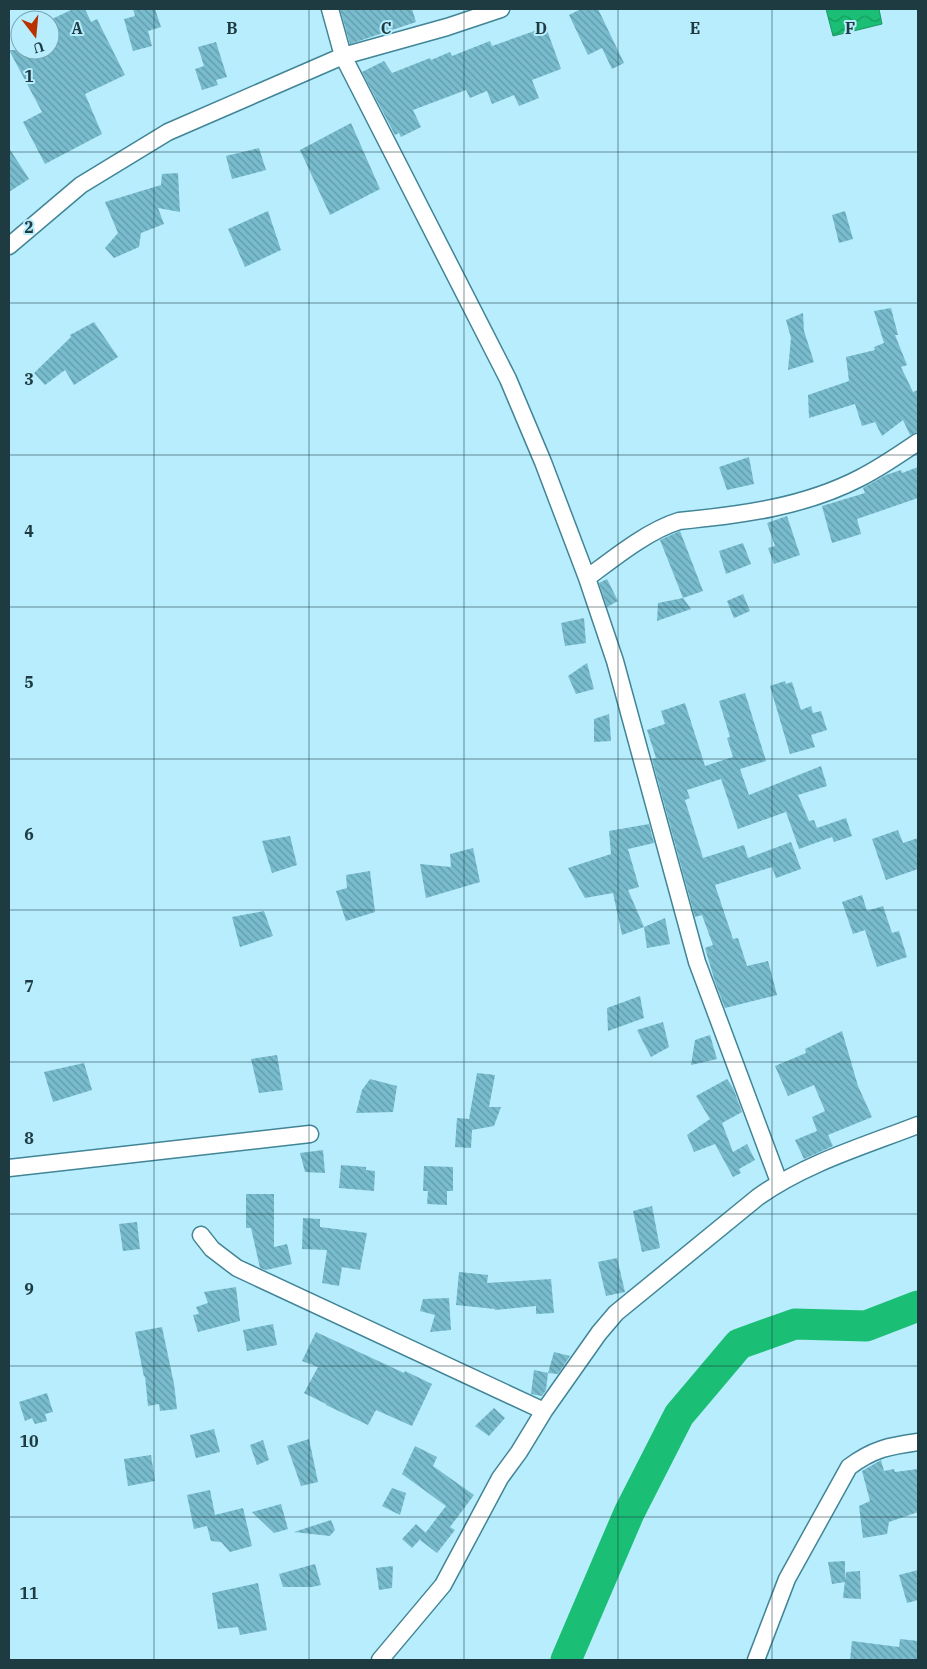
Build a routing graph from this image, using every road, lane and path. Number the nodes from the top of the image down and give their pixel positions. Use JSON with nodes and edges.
{"nodes":[{"id":1,"x":330,"y":9,"type":"edge"},
{"id":2,"x":501,"y":9,"type":"edge"},
{"id":3,"x":343,"y":56,"type":"junction"},
{"id":4,"x":9,"y":246,"type":"edge"},
{"id":5,"x":918,"y":442,"type":"edge"},
{"id":6,"x":587,"y":578,"type":"junction"},
{"id":7,"x":918,"y":1125,"type":"edge"},
{"id":8,"x":310,"y":1134,"type":"dead end"},
{"id":9,"x":9,"y":1168,"type":"edge"},
{"id":10,"x":779,"y":1182,"type":"junction"},
{"id":11,"x":201,"y":1235,"type":"dead end"},
{"id":12,"x":544,"y":1411,"type":"junction"},
{"id":13,"x":918,"y":1442,"type":"edge"},
{"id":14,"x":380,"y":1660,"type":"edge"},
{"id":15,"x":756,"y":1660,"type":"edge"}],
"edges":[{"from":1,"to":3,"type":"street"},
{"from":2,"to":3,"type":"street"},
{"from":3,"to":4,"type":"street"},
{"from":3,"to":6,"type":"street"},
{"from":5,"to":6,"type":"street"},
{"from":6,"to":10,"type":"street"},
{"from":7,"to":10,"type":"street"},
{"from":8,"to":9,"type":"street"},
{"from":10,"to":12,"type":"street"},
{"from":11,"to":12,"type":"street"},
{"from":12,"to":14,"type":"street"},
{"from":13,"to":15,"type":"street"}]}
